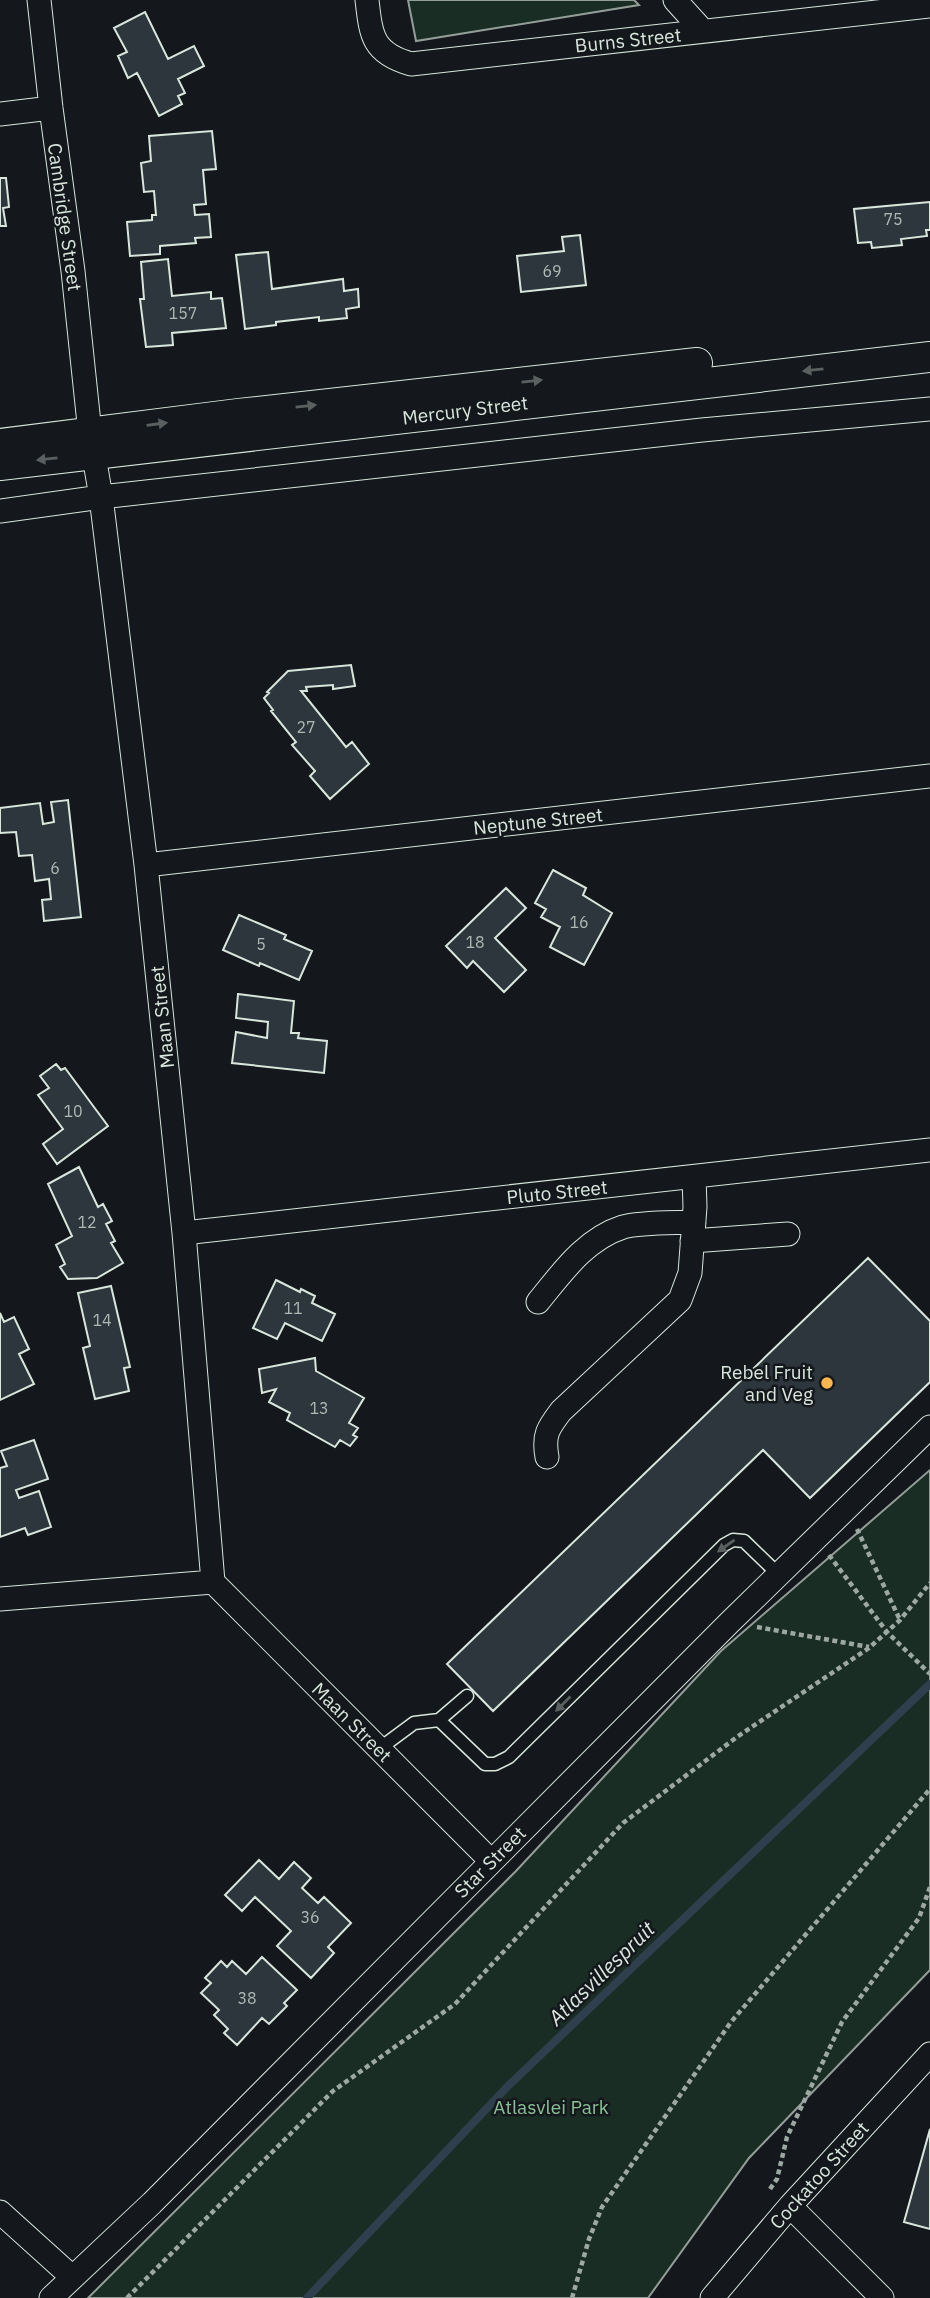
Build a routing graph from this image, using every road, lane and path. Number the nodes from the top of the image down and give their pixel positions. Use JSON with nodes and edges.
{"nodes":[{"id":1,"x":39,"y":0,"type":"edge"},
{"id":2,"x":367,"y":0,"type":"edge"},
{"id":3,"x":675,"y":0,"type":"edge"},
{"id":4,"x":930,"y":6,"type":"edge"},
{"id":5,"x":703,"y":31,"type":"junction"},
{"id":6,"x":51,"y":108,"type":"junction"},
{"id":7,"x":0,"y":114,"type":"edge"},
{"id":8,"x":930,"y":337,"type":"edge"},
{"id":9,"x":930,"y":357,"type":"edge"},
{"id":10,"x":930,"y":409,"type":"edge"},
{"id":11,"x":0,"y":444,"type":"edge"},
{"id":12,"x":92,"y":444,"type":"junction"},
{"id":13,"x":0,"y":465,"type":"edge"},
{"id":14,"x":101,"y":497,"type":"junction"},
{"id":15,"x":0,"y":511,"type":"edge"},
{"id":16,"x":930,"y":776,"type":"edge"},
{"id":17,"x":146,"y":866,"type":"junction"},
{"id":18,"x":930,"y":1150,"type":"edge"},
{"id":19,"x":694,"y":1177,"type":"junction"},
{"id":20,"x":693,"y":1231,"type":"junction"},
{"id":21,"x":184,"y":1233,"type":"junction"},
{"id":22,"x":788,"y":1234,"type":"dead end"},
{"id":23,"x":538,"y":1302,"type":"dead end"},
{"id":24,"x":930,"y":1427,"type":"edge"},
{"id":25,"x":547,"y":1457,"type":"dead end"},
{"id":26,"x":847,"y":1507,"type":"junction"},
{"id":27,"x":816,"y":1538,"type":"junction"},
{"id":28,"x":778,"y":1574,"type":"junction"},
{"id":29,"x":213,"y":1582,"type":"junction"},
{"id":30,"x":930,"y":1583,"type":"edge"},
{"id":31,"x":0,"y":1600,"type":"edge"},
{"id":32,"x":900,"y":1620,"type":"junction"},
{"id":33,"x":729,"y":1623,"type":"junction"},
{"id":34,"x":887,"y":1632,"type":"junction"},
{"id":35,"x":869,"y":1647,"type":"junction"},
{"id":36,"x":930,"y":1674,"type":"edge"},
{"id":37,"x":467,"y":1696,"type":"dead end"},
{"id":38,"x":439,"y":1720,"type":"junction"},
{"id":39,"x":379,"y":1749,"type":"junction"},
{"id":40,"x":930,"y":1789,"type":"edge"},
{"id":41,"x":491,"y":1861,"type":"junction"},
{"id":42,"x":930,"y":1886,"type":"edge"},
{"id":43,"x":930,"y":2054,"type":"edge"},
{"id":44,"x":777,"y":2179,"type":"dead end"},
{"id":45,"x":790,"y":2206,"type":"junction"},
{"id":46,"x":0,"y":2212,"type":"edge"},
{"id":47,"x":72,"y":2277,"type":"junction"},
{"id":48,"x":51,"y":2298,"type":"edge"},
{"id":49,"x":127,"y":2298,"type":"edge"},
{"id":50,"x":572,"y":2298,"type":"edge"},
{"id":51,"x":712,"y":2298,"type":"edge"},
{"id":52,"x":881,"y":2298,"type":"edge"}],
"edges":[{"from":1,"to":6,"type":"street","name":"Cambridge Street"},
{"from":2,"to":5,"type":"street","name":"Burns Street"},
{"from":3,"to":5,"type":"street"},
{"from":4,"to":5,"type":"street","name":"Burns Street"},
{"from":6,"to":7,"type":"street"},
{"from":6,"to":12,"type":"street","name":"Cambridge Street"},
{"from":12,"to":8,"type":"street","name":"Mercury Street","one_way":true},
{"from":9,"to":12,"type":"street","name":"Mercury Street","one_way":true},
{"from":10,"to":14,"type":"street"},
{"from":11,"to":12,"type":"street","name":"Mercury Street"},
{"from":12,"to":13,"type":"street","name":"Mercury Street","one_way":true},
{"from":12,"to":14,"type":"street","name":"Maan Street"},
{"from":14,"to":15,"type":"street"},
{"from":14,"to":17,"type":"street","name":"Maan Street"},
{"from":16,"to":17,"type":"street","name":"Neptune Street"},
{"from":17,"to":21,"type":"street","name":"Maan Street"},
{"from":18,"to":19,"type":"street","name":"Pluto Street"},
{"from":19,"to":20,"type":"street"},
{"from":19,"to":21,"type":"street","name":"Pluto Street"},
{"from":20,"to":22,"type":"street"},
{"from":20,"to":23,"type":"street"},
{"from":20,"to":25,"type":"street"},
{"from":21,"to":29,"type":"street","name":"Maan Street"},
{"from":24,"to":26,"type":"street","name":"Star Street"},
{"from":26,"to":27,"type":"street","name":"Star Street"},
{"from":26,"to":32,"type":"path"},
{"from":27,"to":28,"type":"street","name":"Star Street"},
{"from":27,"to":34,"type":"path"},
{"from":28,"to":33,"type":"street","name":"Star Street"},
{"from":28,"to":38,"type":"lane","one_way":true},
{"from":29,"to":31,"type":"street"},
{"from":29,"to":39,"type":"street","name":"Maan Street"},
{"from":30,"to":32,"type":"path"},
{"from":32,"to":34,"type":"path"},
{"from":33,"to":35,"type":"path"},
{"from":33,"to":41,"type":"street","name":"Star Street"},
{"from":34,"to":35,"type":"path"},
{"from":34,"to":36,"type":"path"},
{"from":35,"to":49,"type":"path"},
{"from":37,"to":38,"type":"lane"},
{"from":38,"to":39,"type":"lane"},
{"from":39,"to":41,"type":"street","name":"Maan Street"},
{"from":40,"to":50,"type":"path"},
{"from":41,"to":47,"type":"street","name":"Star Street"},
{"from":42,"to":44,"type":"path"},
{"from":43,"to":45,"type":"street","name":"Cockatoo Street"},
{"from":45,"to":51,"type":"street","name":"Cockatoo Street"},
{"from":45,"to":52,"type":"street"},
{"from":46,"to":47,"type":"street"},
{"from":47,"to":48,"type":"street","name":"Star Street"}]}
